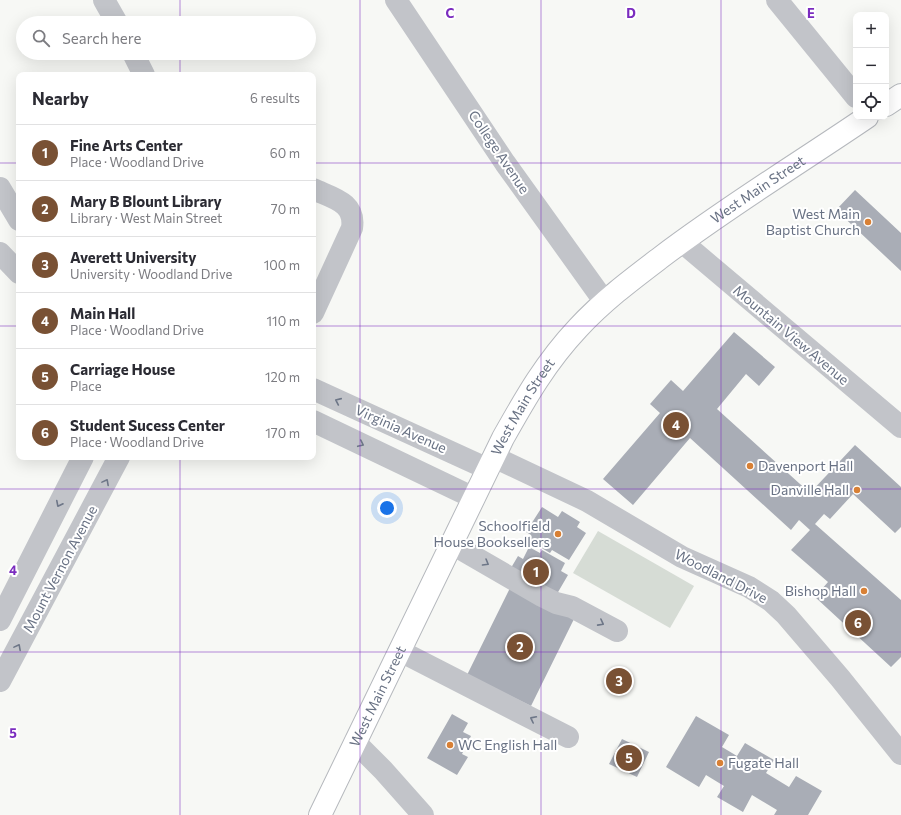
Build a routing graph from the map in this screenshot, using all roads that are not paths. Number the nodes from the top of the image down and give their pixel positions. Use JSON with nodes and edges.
{"nodes":[{"id":1,"x":104,"y":0,"type":"edge"},
{"id":2,"x":396,"y":0,"type":"edge"},
{"id":3,"x":777,"y":0,"type":"edge"},
{"id":4,"x":113,"y":16,"type":"edge"},
{"id":5,"x":136,"y":60,"type":"edge"},
{"id":6,"x":142,"y":72,"type":"edge"},
{"id":7,"x":853,"y":93,"type":"edge"},
{"id":8,"x":901,"y":96,"type":"edge"},
{"id":9,"x":889,"y":103,"type":"edge"},
{"id":10,"x":863,"y":120,"type":"edge"},
{"id":11,"x":0,"y":188,"type":"edge"},
{"id":12,"x":316,"y":190,"type":"edge"},
{"id":13,"x":16,"y":215,"type":"edge"},
{"id":14,"x":682,"y":242,"type":"junction"},
{"id":15,"x":0,"y":253,"type":"edge"},
{"id":16,"x":16,"y":270,"type":"edge"},
{"id":17,"x":604,"y":302,"type":"junction"},
{"id":18,"x":316,"y":306,"type":"edge"},
{"id":19,"x":316,"y":390,"type":"edge"},
{"id":20,"x":316,"y":422,"type":"edge"},
{"id":21,"x":901,"y":427,"type":"edge"},
{"id":22,"x":81,"y":460,"type":"edge"},
{"id":23,"x":118,"y":460,"type":"edge"},
{"id":24,"x":491,"y":463,"type":"junction"},
{"id":25,"x":474,"y":498,"type":"junction"},
{"id":26,"x":452,"y":544,"type":"junction"},
{"id":27,"x":0,"y":620,"type":"edge"},
{"id":28,"x":616,"y":631,"type":"dead end"},
{"id":29,"x":400,"y":651,"type":"junction"},
{"id":30,"x":0,"y":681,"type":"edge"},
{"id":31,"x":568,"y":737,"type":"dead end"},
{"id":32,"x":355,"y":742,"type":"junction"},
{"id":33,"x":901,"y":754,"type":"edge"},
{"id":34,"x":320,"y":815,"type":"edge"},
{"id":35,"x":423,"y":815,"type":"edge"}],
"edges":[{"from":1,"to":4,"type":"street"},
{"from":2,"to":17,"type":"street","name":"College Avenue"},
{"from":3,"to":7,"type":"street"},
{"from":5,"to":6,"type":"street"},
{"from":8,"to":9,"type":"main road"},
{"from":10,"to":14,"type":"main road","name":"West Main Street"},
{"from":11,"to":13,"type":"street"},
{"from":12,"to":18,"type":"street"},
{"from":14,"to":17,"type":"main road","name":"West Main Street"},
{"from":14,"to":21,"type":"street","name":"Mountain View Avenue"},
{"from":15,"to":16,"type":"street"},
{"from":17,"to":24,"type":"main road","name":"West Main Street"},
{"from":24,"to":19,"type":"street","name":"Virginia Avenue","one_way":true},
{"from":20,"to":25,"type":"street","one_way":true},
{"from":22,"to":27,"type":"street","name":"Mount Vernon Avenue","one_way":true},
{"from":30,"to":23,"type":"street","name":"Mount Vernon Avenue","one_way":true},
{"from":24,"to":25,"type":"main road","name":"West Main Street"},
{"from":24,"to":33,"type":"street","name":"Woodland Drive"},
{"from":25,"to":26,"type":"main road","name":"West Main Street"},
{"from":26,"to":28,"type":"street","one_way":true},
{"from":26,"to":29,"type":"main road","name":"West Main Street"},
{"from":31,"to":29,"type":"street","one_way":true},
{"from":29,"to":32,"type":"main road","name":"West Main Street"},
{"from":32,"to":34,"type":"main road","name":"West Main Street"},
{"from":32,"to":35,"type":"street"}]}
